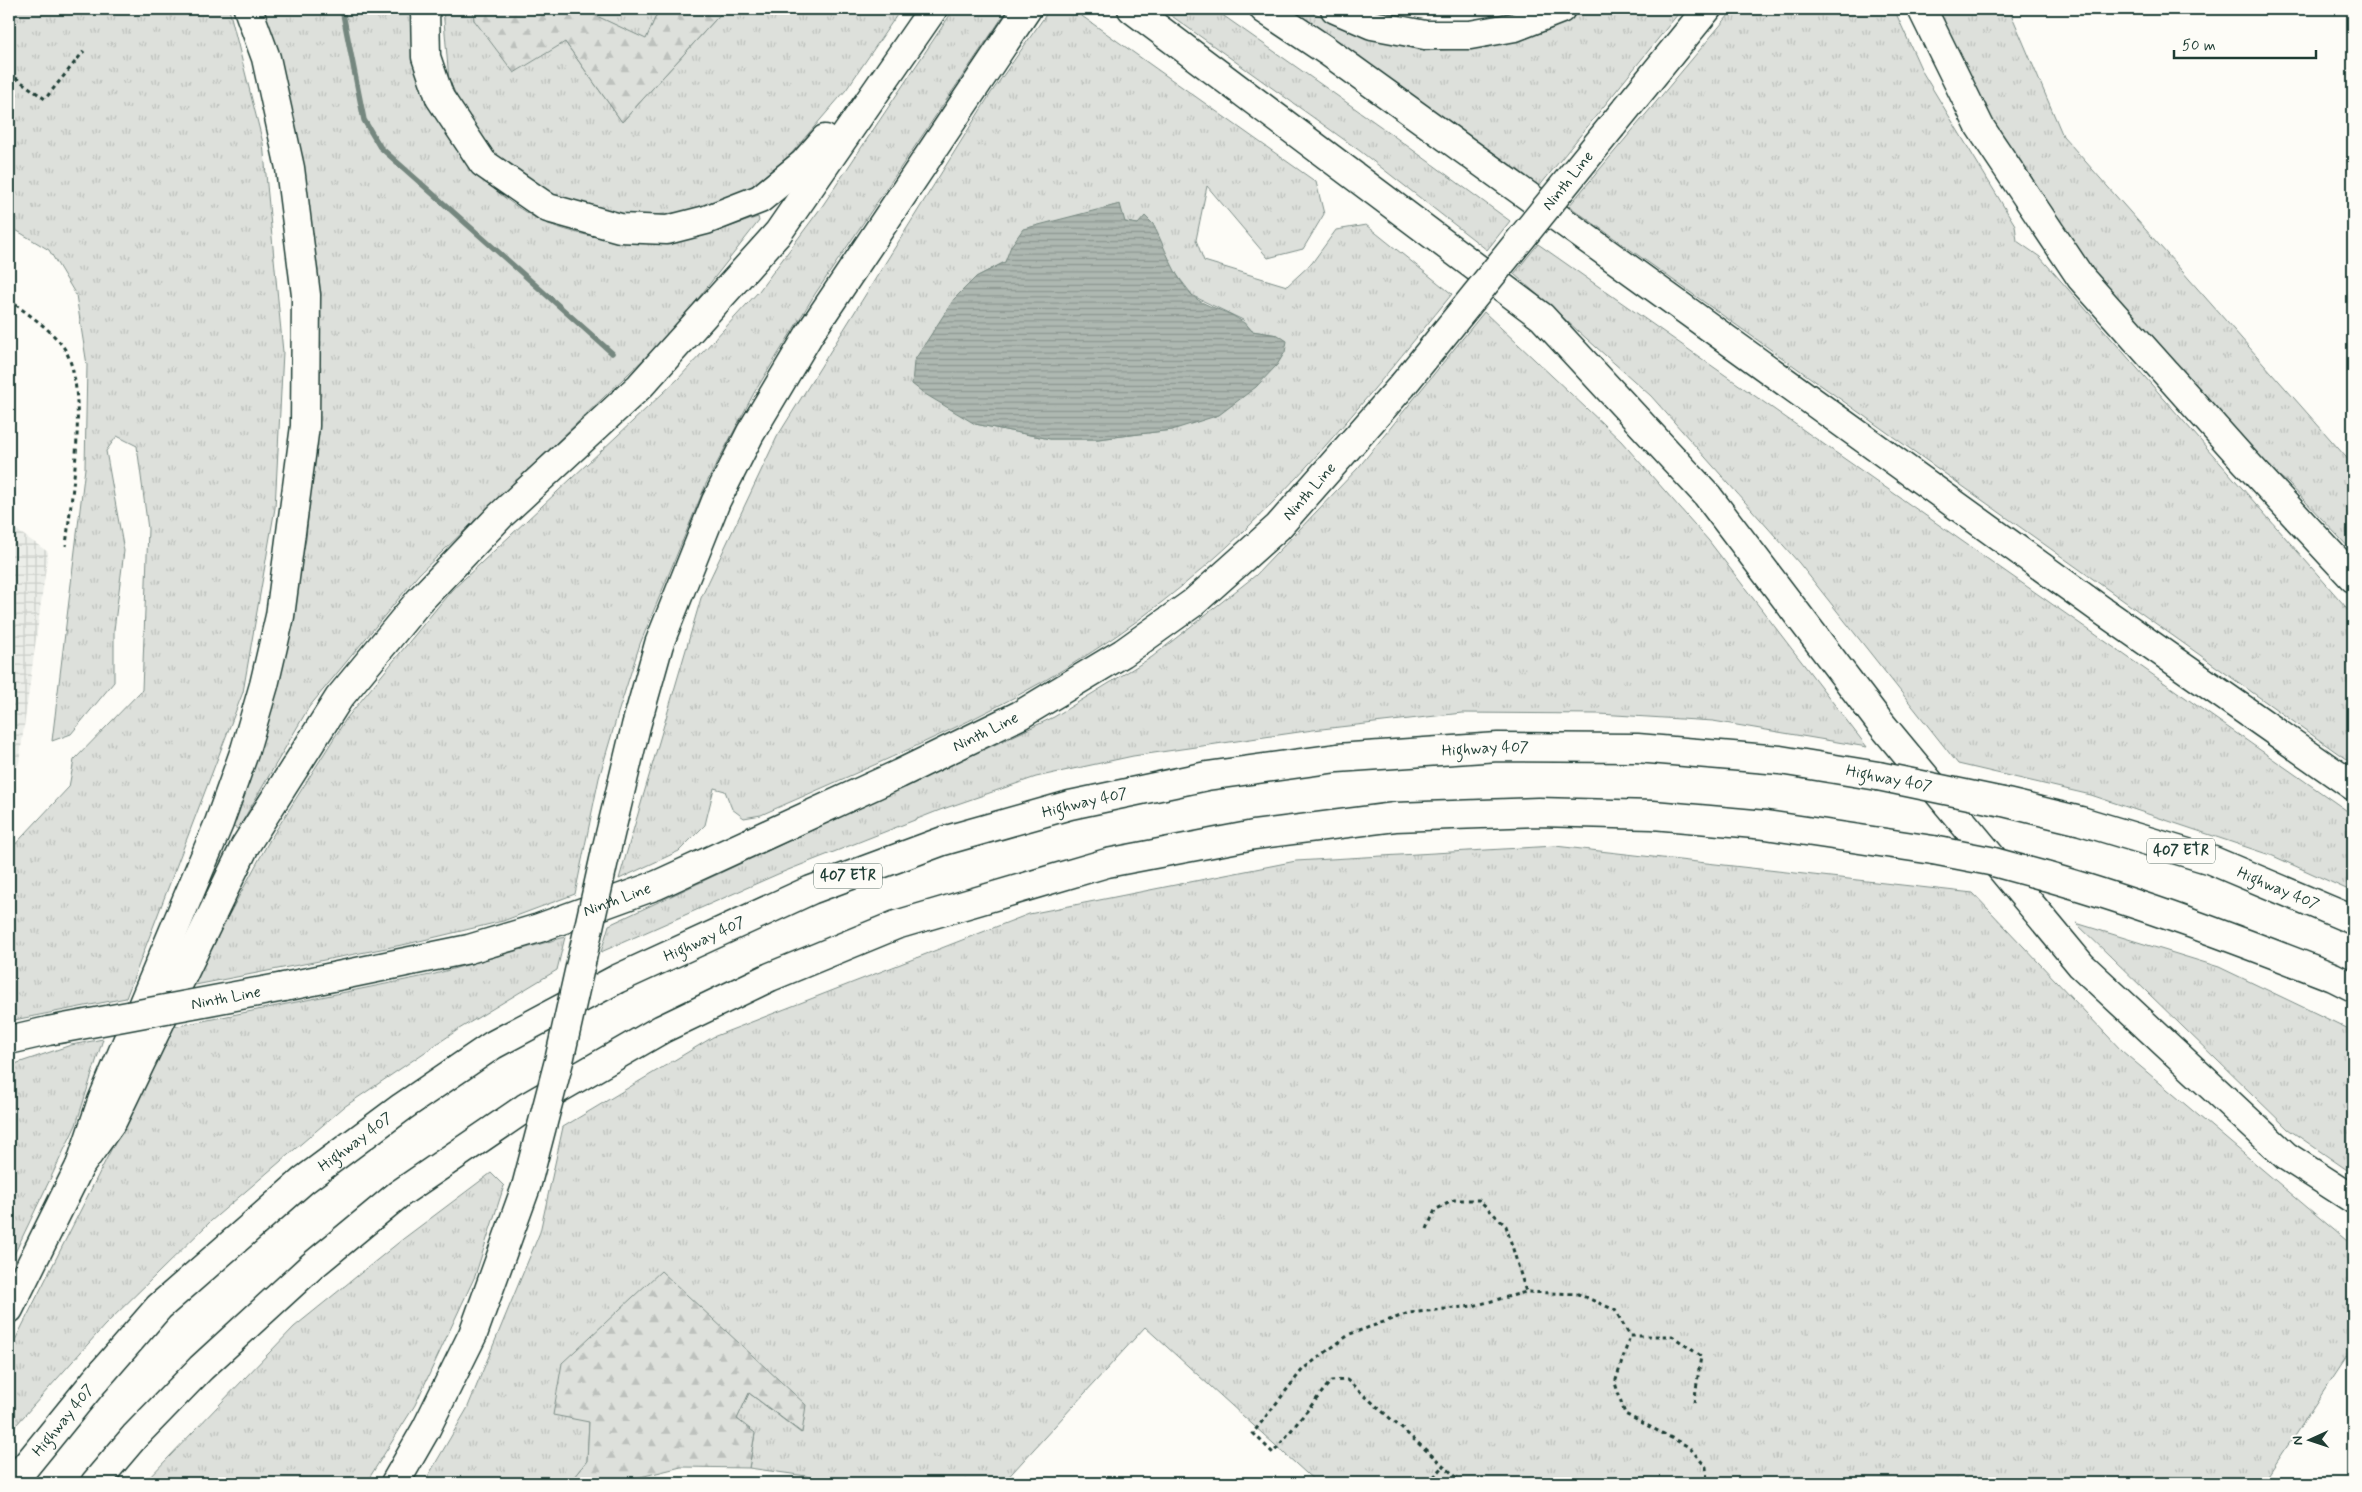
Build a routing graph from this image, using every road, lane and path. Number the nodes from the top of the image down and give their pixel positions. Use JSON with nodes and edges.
{"nodes":[{"id":1,"x":248,"y":9,"type":"edge"},
{"id":2,"x":425,"y":9,"type":"edge"},
{"id":3,"x":933,"y":9,"type":"edge"},
{"id":4,"x":1027,"y":9,"type":"edge"},
{"id":5,"x":1132,"y":9,"type":"edge"},
{"id":6,"x":1264,"y":9,"type":"edge"},
{"id":7,"x":1335,"y":9,"type":"edge"},
{"id":8,"x":1561,"y":9,"type":"edge"},
{"id":9,"x":1707,"y":9,"type":"edge"},
{"id":10,"x":1922,"y":9,"type":"edge"},
{"id":11,"x":84,"y":50,"type":"dead end"},
{"id":12,"x":9,"y":73,"type":"edge"},
{"id":13,"x":9,"y":300,"type":"edge"},
{"id":14,"x":66,"y":546,"type":"dead end"},
{"id":15,"x":2353,"y":578,"type":"edge"},
{"id":16,"x":2353,"y":786,"type":"edge"},
{"id":17,"x":2353,"y":920,"type":"edge"},
{"id":18,"x":2353,"y":987,"type":"edge"},
{"id":19,"x":9,"y":1040,"type":"edge"},
{"id":20,"x":80,"y":1166,"type":"junction"},
{"id":21,"x":2353,"y":1199,"type":"edge"},
{"id":22,"x":1427,"y":1228,"type":"dead end"},
{"id":23,"x":1526,"y":1292,"type":"junction"},
{"id":24,"x":9,"y":1309,"type":"edge"},
{"id":25,"x":1630,"y":1336,"type":"junction"},
{"id":26,"x":1694,"y":1403,"type":"dead end"},
{"id":27,"x":1444,"y":1466,"type":"junction"},
{"id":28,"x":12,"y":1483,"type":"edge"},
{"id":29,"x":95,"y":1483,"type":"edge"},
{"id":30,"x":395,"y":1483,"type":"edge"},
{"id":31,"x":1428,"y":1483,"type":"edge"},
{"id":32,"x":1463,"y":1483,"type":"edge"},
{"id":33,"x":1707,"y":1483,"type":"edge"}],
"edges":[{"from":1,"to":20,"type":"main road"},
{"from":2,"to":3,"type":"main road"},
{"from":3,"to":20,"type":"main road"},
{"from":4,"to":30,"type":"main road","bridge":true},
{"from":5,"to":21,"type":"main road"},
{"from":6,"to":16,"type":"main road"},
{"from":7,"to":8,"type":"main road"},
{"from":9,"to":19,"type":"main road","name":"Ninth Line","bridge":true},
{"from":10,"to":15,"type":"main road"},
{"from":11,"to":12,"type":"path"},
{"from":13,"to":14,"type":"path"},
{"from":17,"to":28,"type":"main road","name":"Highway 407","number":"407 ETR","bridge":true},
{"from":18,"to":29,"type":"main road","bridge":true},
{"from":20,"to":24,"type":"main road"},
{"from":22,"to":23,"type":"path"},
{"from":23,"to":25,"type":"path"},
{"from":23,"to":27,"type":"path"},
{"from":25,"to":26,"type":"path"},
{"from":25,"to":33,"type":"path"},
{"from":27,"to":31,"type":"path"},
{"from":27,"to":32,"type":"path"}]}
